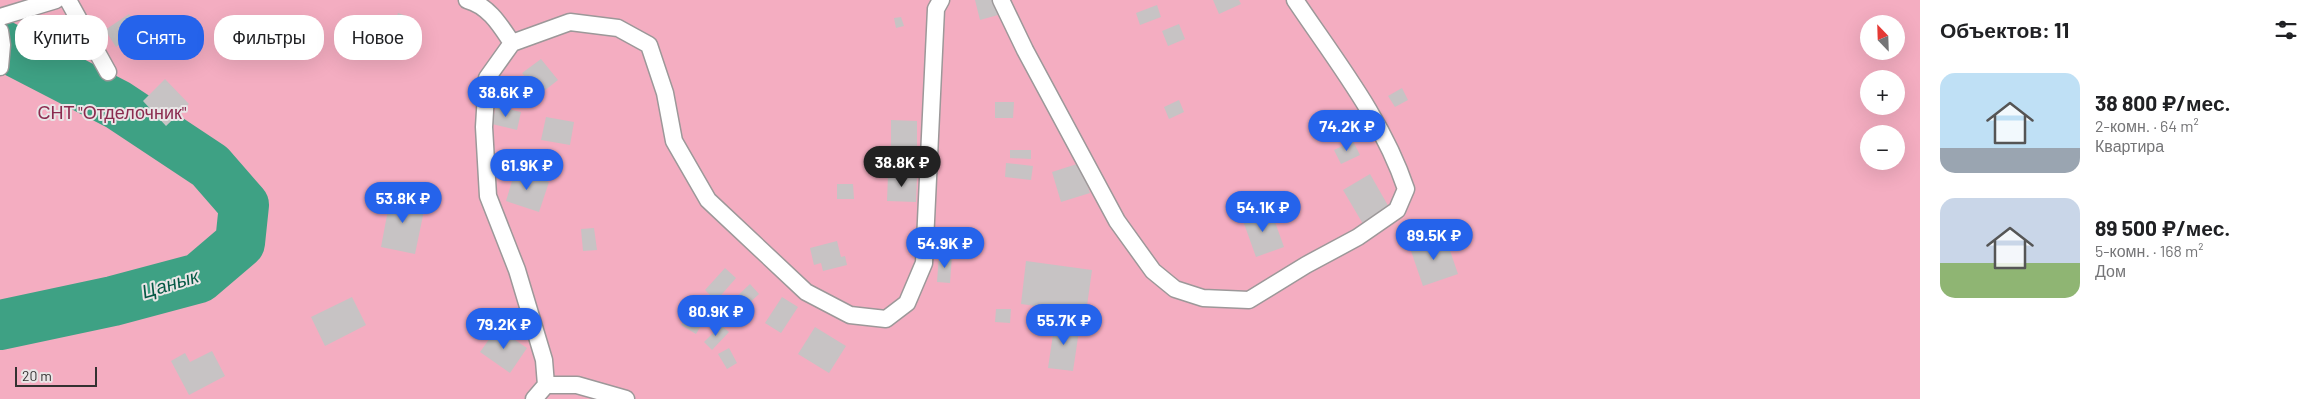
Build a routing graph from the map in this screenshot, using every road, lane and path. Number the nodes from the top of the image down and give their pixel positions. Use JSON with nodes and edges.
{"nodes":[{"id":1,"x":56,"y":0,"type":"edge"},
{"id":2,"x":68,"y":0,"type":"edge"},
{"id":3,"x":941,"y":0,"type":"edge"},
{"id":4,"x":1001,"y":0,"type":"edge"},
{"id":5,"x":1296,"y":0,"type":"edge"},
{"id":6,"x":470,"y":1,"type":"edge"},
{"id":7,"x":0,"y":17,"type":"edge"},
{"id":8,"x":0,"y":31,"type":"edge"},
{"id":9,"x":512,"y":43,"type":"junction"},
{"id":10,"x":0,"y":67,"type":"edge"},
{"id":11,"x":108,"y":72,"type":"dead end"},
{"id":12,"x":546,"y":386,"type":"junction"},
{"id":13,"x":534,"y":399,"type":"edge"},
{"id":14,"x":626,"y":399,"type":"edge"}],
"edges":[{"from":1,"to":7,"type":"lane"},
{"from":2,"to":11,"type":"lane"},
{"from":3,"to":9,"type":"lane"},
{"from":4,"to":5,"type":"lane"},
{"from":6,"to":9,"type":"lane"},
{"from":8,"to":10,"type":"lane"},
{"from":9,"to":12,"type":"lane"},
{"from":12,"to":13,"type":"lane"},
{"from":12,"to":14,"type":"lane"}]}
